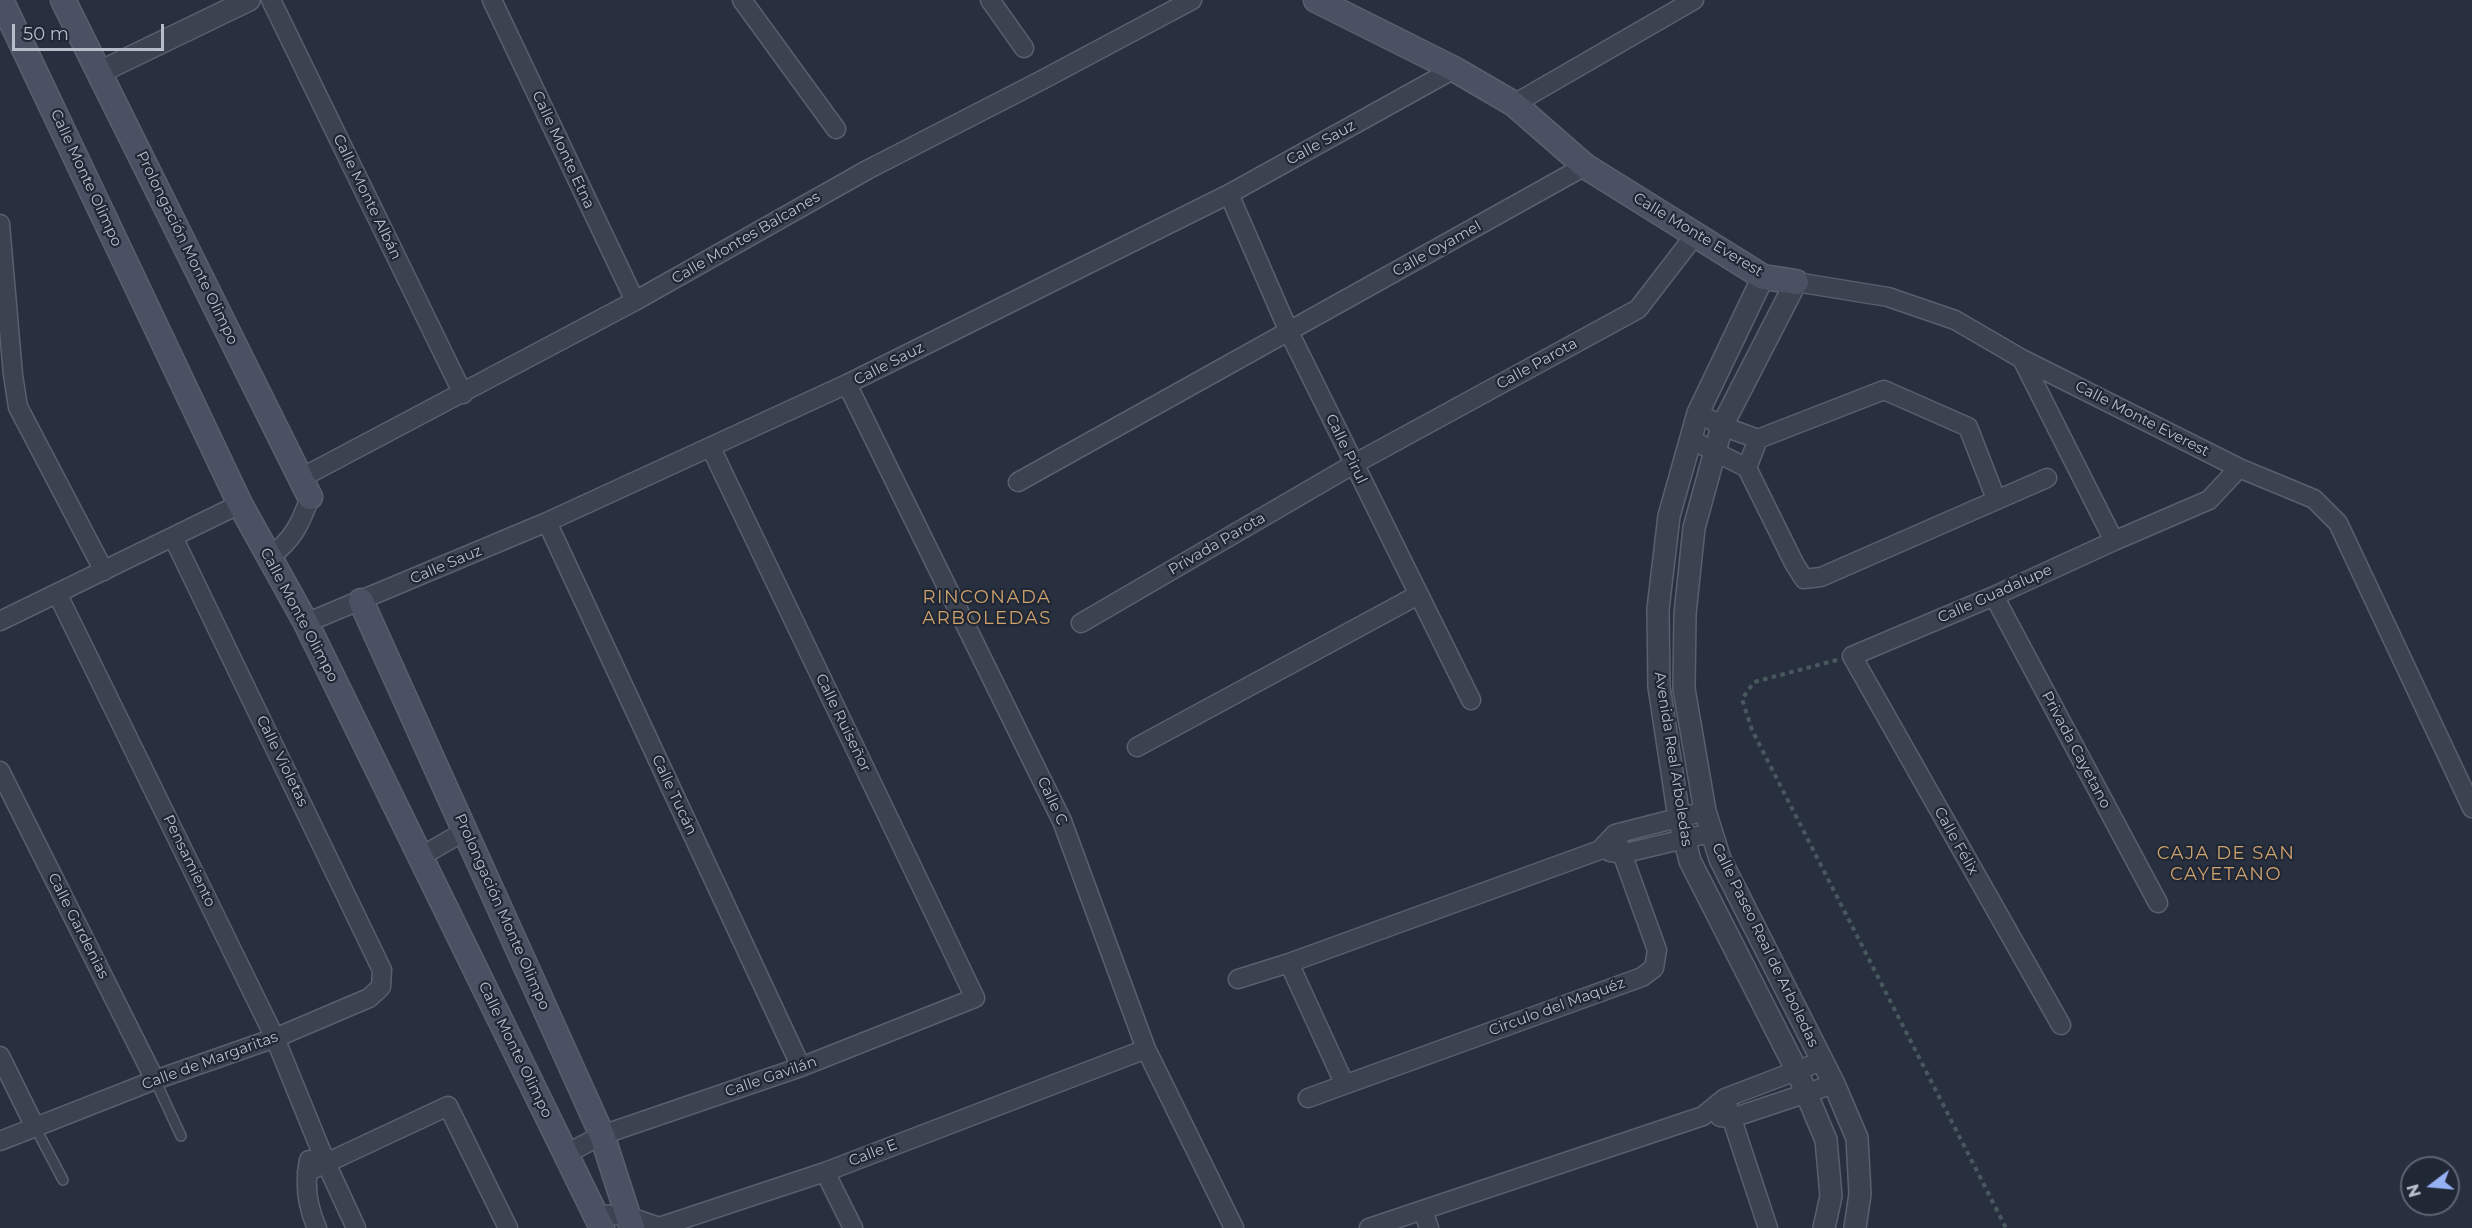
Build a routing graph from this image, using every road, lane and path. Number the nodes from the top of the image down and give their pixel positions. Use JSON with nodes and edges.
{"nodes":[{"id":1,"x":63,"y":0,"type":"edge"},
{"id":2,"x":249,"y":0,"type":"edge"},
{"id":3,"x":271,"y":0,"type":"edge"},
{"id":4,"x":492,"y":0,"type":"edge"},
{"id":5,"x":742,"y":0,"type":"edge"},
{"id":6,"x":990,"y":0,"type":"edge"},
{"id":7,"x":1192,"y":0,"type":"edge"},
{"id":8,"x":1316,"y":0,"type":"edge"},
{"id":9,"x":1694,"y":0,"type":"edge"},
{"id":10,"x":4,"y":14,"type":"edge"},
{"id":11,"x":1024,"y":48,"type":"dead end"},
{"id":12,"x":1454,"y":69,"type":"junction"},
{"id":13,"x":100,"y":72,"type":"junction"},
{"id":14,"x":1514,"y":104,"type":"junction"},
{"id":15,"x":836,"y":129,"type":"dead end"},
{"id":16,"x":1585,"y":166,"type":"junction"},
{"id":17,"x":1229,"y":194,"type":"junction"},
{"id":18,"x":0,"y":224,"type":"edge"},
{"id":19,"x":1695,"y":235,"type":"junction"},
{"id":20,"x":1763,"y":277,"type":"junction"},
{"id":21,"x":1796,"y":282,"type":"junction"},
{"id":22,"x":635,"y":301,"type":"junction"},
{"id":23,"x":1288,"y":332,"type":"junction"},
{"id":24,"x":2022,"y":359,"type":"junction"},
{"id":25,"x":6,"y":376,"type":"edge"},
{"id":26,"x":847,"y":384,"type":"junction"},
{"id":27,"x":463,"y":394,"type":"junction"},
{"id":28,"x":9,"y":407,"type":"edge"},
{"id":29,"x":1698,"y":413,"type":"junction"},
{"id":30,"x":1722,"y":426,"type":"junction"},
{"id":31,"x":1758,"y":438,"type":"junction"},
{"id":32,"x":1690,"y":439,"type":"junction"},
{"id":33,"x":711,"y":448,"type":"junction"},
{"id":34,"x":1715,"y":450,"type":"junction"},
{"id":35,"x":1354,"y":464,"type":"junction"},
{"id":36,"x":1747,"y":468,"type":"junction"},
{"id":37,"x":2239,"y":468,"type":"junction"},
{"id":38,"x":2047,"y":478,"type":"dead end"},
{"id":39,"x":1018,"y":482,"type":"dead end"},
{"id":40,"x":305,"y":488,"type":"junction"},
{"id":41,"x":1996,"y":499,"type":"junction"},
{"id":42,"x":240,"y":504,"type":"junction"},
{"id":43,"x":547,"y":522,"type":"junction"},
{"id":44,"x":173,"y":537,"type":"junction"},
{"id":45,"x":2114,"y":541,"type":"junction"},
{"id":46,"x":270,"y":557,"type":"junction"},
{"id":47,"x":104,"y":571,"type":"junction"},
{"id":48,"x":57,"y":593,"type":"junction"},
{"id":49,"x":1418,"y":595,"type":"junction"},
{"id":50,"x":1994,"y":596,"type":"junction"},
{"id":51,"x":361,"y":601,"type":"junction"},
{"id":52,"x":0,"y":621,"type":"edge"},
{"id":53,"x":306,"y":623,"type":"junction"},
{"id":54,"x":1081,"y":623,"type":"dead end"},
{"id":55,"x":1852,"y":656,"type":"junction"},
{"id":56,"x":1471,"y":700,"type":"dead end"},
{"id":57,"x":1137,"y":747,"type":"dead end"},
{"id":58,"x":0,"y":771,"type":"edge"},
{"id":59,"x":2472,"y":808,"type":"edge"},
{"id":60,"x":1705,"y":811,"type":"junction"},
{"id":61,"x":1678,"y":818,"type":"junction"},
{"id":62,"x":465,"y":831,"type":"junction"},
{"id":63,"x":1710,"y":833,"type":"junction"},
{"id":64,"x":1615,"y":834,"type":"junction"},
{"id":65,"x":1683,"y":839,"type":"junction"},
{"id":66,"x":1599,"y":850,"type":"junction"},
{"id":67,"x":1621,"y":854,"type":"junction"},
{"id":68,"x":420,"y":857,"type":"junction"},
{"id":69,"x":2158,"y":903,"type":"dead end"},
{"id":70,"x":1289,"y":963,"type":"junction"},
{"id":71,"x":1238,"y":979,"type":"dead end"},
{"id":72,"x":381,"y":987,"type":"joint"},
{"id":73,"x":975,"y":998,"type":"joint"},
{"id":74,"x":2061,"y":1025,"type":"dead end"},
{"id":75,"x":275,"y":1038,"type":"junction"},
{"id":76,"x":1146,"y":1049,"type":"junction"},
{"id":77,"x":0,"y":1056,"type":"edge"},
{"id":78,"x":1822,"y":1061,"type":"junction"},
{"id":79,"x":801,"y":1067,"type":"junction"},
{"id":80,"x":1797,"y":1071,"type":"junction"},
{"id":81,"x":155,"y":1080,"type":"junction"},
{"id":82,"x":1344,"y":1083,"type":"junction"},
{"id":83,"x":1834,"y":1084,"type":"junction"},
{"id":84,"x":1808,"y":1093,"type":"junction"},
{"id":85,"x":1308,"y":1098,"type":"dead end"},
{"id":86,"x":1725,"y":1098,"type":"junction"},
{"id":87,"x":1703,"y":1116,"type":"junction"},
{"id":88,"x":1732,"y":1118,"type":"junction"},
{"id":89,"x":35,"y":1127,"type":"junction"},
{"id":90,"x":314,"y":1132,"type":"junction"},
{"id":91,"x":603,"y":1135,"type":"junction"},
{"id":92,"x":181,"y":1136,"type":"dead end"},
{"id":93,"x":0,"y":1141,"type":"edge"},
{"id":94,"x":566,"y":1154,"type":"junction"},
{"id":95,"x":326,"y":1163,"type":"junction"},
{"id":96,"x":307,"y":1172,"type":"junction"},
{"id":97,"x":825,"y":1172,"type":"junction"},
{"id":98,"x":63,"y":1180,"type":"dead end"},
{"id":99,"x":1423,"y":1210,"type":"junction"},
{"id":100,"x":598,"y":1221,"type":"edge"},
{"id":101,"x":629,"y":1222,"type":"edge"},
{"id":102,"x":317,"y":1228,"type":"edge"},
{"id":103,"x":356,"y":1228,"type":"edge"},
{"id":104,"x":508,"y":1228,"type":"edge"},
{"id":105,"x":853,"y":1228,"type":"edge"},
{"id":106,"x":1234,"y":1228,"type":"edge"},
{"id":107,"x":1369,"y":1228,"type":"edge"},
{"id":108,"x":1429,"y":1228,"type":"edge"},
{"id":109,"x":1768,"y":1228,"type":"edge"},
{"id":110,"x":1824,"y":1228,"type":"edge"},
{"id":111,"x":1855,"y":1228,"type":"edge"},
{"id":112,"x":2006,"y":1228,"type":"edge"}],
"edges":[{"from":1,"to":13,"type":"main road","name":"Prolongación Monte Olimpo"},
{"from":2,"to":13,"type":"street"},
{"from":3,"to":27,"type":"street","name":"Calle Monte Albán"},
{"from":4,"to":22,"type":"street","name":"Calle Monte Etna"},
{"from":5,"to":15,"type":"street"},
{"from":6,"to":11,"type":"street"},
{"from":7,"to":22,"type":"street","name":"Calle Montes Balcanes"},
{"from":8,"to":12,"type":"main road","name":"Calle Monte Everest"},
{"from":9,"to":14,"type":"street"},
{"from":10,"to":42,"type":"main road","name":"Calle Monte Olimpo"},
{"from":12,"to":14,"type":"main road","name":"Calle Monte Everest"},
{"from":12,"to":17,"type":"street","name":"Calle Sauz"},
{"from":13,"to":40,"type":"main road","name":"Prolongación Monte Olimpo"},
{"from":14,"to":16,"type":"main road","name":"Calle Monte Everest"},
{"from":16,"to":19,"type":"main road","name":"Calle Monte Everest"},
{"from":16,"to":23,"type":"street","name":"Calle Oyamel"},
{"from":17,"to":23,"type":"street","name":"Calle Pirul"},
{"from":17,"to":26,"type":"street","name":"Calle Sauz"},
{"from":18,"to":25,"type":"street"},
{"from":19,"to":20,"type":"main road","name":"Calle Monte Everest"},
{"from":19,"to":35,"type":"street","name":"Calle Parota"},
{"from":20,"to":21,"type":"main road","name":"Calle Monte Everest"},
{"from":20,"to":29,"type":"street","name":"Avenida Real Arboledas"},
{"from":21,"to":24,"type":"street","name":"Calle Monte Everest"},
{"from":21,"to":30,"type":"street","name":"Calle Paseo Real de Arboledas"},
{"from":22,"to":27,"type":"street","name":"Calle Montes Balcanes"},
{"from":23,"to":35,"type":"street","name":"Calle Pirul"},
{"from":23,"to":39,"type":"street","name":"Calle Oyamel"},
{"from":24,"to":37,"type":"street","name":"Calle Monte Everest"},
{"from":24,"to":45,"type":"street"},
{"from":25,"to":28,"type":"street"},
{"from":26,"to":33,"type":"street","name":"Calle Sauz"},
{"from":26,"to":76,"type":"street","name":"Calle C"},
{"from":27,"to":40,"type":"street","name":"Calle Montes Balcanes"},
{"from":28,"to":47,"type":"street"},
{"from":29,"to":30,"type":"street"},
{"from":29,"to":32,"type":"street","name":"Avenida Real Arboledas"},
{"from":30,"to":31,"type":"street"},
{"from":30,"to":34,"type":"street","name":"Calle Paseo Real de Arboledas"},
{"from":31,"to":36,"type":"street"},
{"from":31,"to":41,"type":"street"},
{"from":32,"to":34,"type":"street"},
{"from":32,"to":61,"type":"street","name":"Avenida Real Arboledas"},
{"from":33,"to":43,"type":"street","name":"Calle Sauz"},
{"from":33,"to":73,"type":"street","name":"Calle Ruiseñor"},
{"from":34,"to":36,"type":"street"},
{"from":34,"to":60,"type":"street","name":"Calle Paseo Real de Arboledas"},
{"from":35,"to":49,"type":"street","name":"Calle Pirul"},
{"from":35,"to":54,"type":"street","name":"Privada Parota"},
{"from":36,"to":41,"type":"street"},
{"from":37,"to":45,"type":"street","name":"Calle Guadalupe"},
{"from":37,"to":59,"type":"street","name":"Calle Monte Everest"},
{"from":38,"to":41,"type":"street"},
{"from":40,"to":46,"type":"street"},
{"from":42,"to":44,"type":"street"},
{"from":42,"to":46,"type":"main road","name":"Calle Monte Olimpo"},
{"from":43,"to":51,"type":"street","name":"Calle Sauz"},
{"from":43,"to":79,"type":"street","name":"Calle Tucán"},
{"from":44,"to":47,"type":"street"},
{"from":44,"to":72,"type":"street","name":"Calle Violetas"},
{"from":45,"to":50,"type":"street","name":"Calle Guadalupe"},
{"from":46,"to":53,"type":"main road","name":"Calle Monte Olimpo"},
{"from":47,"to":48,"type":"street"},
{"from":48,"to":52,"type":"street"},
{"from":48,"to":75,"type":"street","name":"Pensamiento"},
{"from":49,"to":56,"type":"street","name":"Calle Pirul"},
{"from":49,"to":57,"type":"street"},
{"from":50,"to":55,"type":"street","name":"Calle Guadalupe"},
{"from":50,"to":69,"type":"street","name":"Privada Cayetano"},
{"from":51,"to":53,"type":"street","name":"Calle Sauz"},
{"from":51,"to":62,"type":"main road","name":"Prolongación Monte Olimpo"},
{"from":53,"to":68,"type":"main road","name":"Calle Monte Olimpo"},
{"from":55,"to":74,"type":"street","name":"Calle Félix"},
{"from":55,"to":112,"type":"path"},
{"from":58,"to":81,"type":"street","name":"Calle Gardenias"},
{"from":60,"to":61,"type":"street"},
{"from":60,"to":63,"type":"street","name":"Calle Paseo Real de Arboledas"},
{"from":61,"to":64,"type":"street"},
{"from":61,"to":65,"type":"street","name":"Avenida Real Arboledas"},
{"from":62,"to":68,"type":"street"},
{"from":62,"to":91,"type":"main road","name":"Prolongación Monte Olimpo"},
{"from":63,"to":65,"type":"street"},
{"from":63,"to":78,"type":"street","name":"Calle Paseo Real de Arboledas"},
{"from":64,"to":66,"type":"street"},
{"from":64,"to":67,"type":"street","name":"Circulo del Maquéz"},
{"from":65,"to":67,"type":"street"},
{"from":65,"to":80,"type":"street","name":"Avenida Real Arboledas"},
{"from":66,"to":67,"type":"street"},
{"from":66,"to":70,"type":"street"},
{"from":67,"to":82,"type":"street","name":"Circulo del Maquéz"},
{"from":68,"to":94,"type":"main road","name":"Calle Monte Olimpo"},
{"from":70,"to":71,"type":"street"},
{"from":70,"to":82,"type":"street"},
{"from":72,"to":75,"type":"street","name":"Calle de Margaritas"},
{"from":73,"to":79,"type":"street","name":"Calle Gavilán"},
{"from":75,"to":81,"type":"street","name":"Calle de Margaritas"},
{"from":75,"to":90,"type":"street","name":"Pensamiento"},
{"from":76,"to":97,"type":"street","name":"Calle E"},
{"from":76,"to":106,"type":"street","name":"Calle C"},
{"from":77,"to":89,"type":"street"},
{"from":78,"to":80,"type":"street"},
{"from":78,"to":83,"type":"street","name":"Calle Paseo Real de Arboledas"},
{"from":79,"to":91,"type":"street","name":"Calle Gavilán"},
{"from":80,"to":84,"type":"street","name":"Avenida Real Arboledas"},
{"from":80,"to":86,"type":"street"},
{"from":81,"to":89,"type":"street","name":"Calle de Margaritas"},
{"from":81,"to":92,"type":"lane"},
{"from":82,"to":85,"type":"street","name":"Circulo del Maquéz"},
{"from":83,"to":84,"type":"street"},
{"from":83,"to":111,"type":"street","name":"Calle Paseo Real de Arboledas"},
{"from":84,"to":88,"type":"street"},
{"from":84,"to":110,"type":"street","name":"Avenida Real Arboledas"},
{"from":86,"to":87,"type":"street"},
{"from":86,"to":88,"type":"street"},
{"from":87,"to":88,"type":"street"},
{"from":87,"to":99,"type":"street"},
{"from":88,"to":109,"type":"street"},
{"from":89,"to":93,"type":"street","name":"Calle de Margaritas"},
{"from":89,"to":98,"type":"lane"},
{"from":90,"to":95,"type":"street","name":"Pensamiento"},
{"from":90,"to":96,"type":"street"},
{"from":91,"to":94,"type":"street","name":"Calle Gavilán"},
{"from":91,"to":101,"type":"main road","name":"Prolongación Monte Olimpo"},
{"from":94,"to":100,"type":"main road","name":"Calle Monte Olimpo"},
{"from":95,"to":96,"type":"street"},
{"from":95,"to":103,"type":"street","name":"Pensamiento"},
{"from":95,"to":104,"type":"street"},
{"from":96,"to":102,"type":"street"},
{"from":97,"to":101,"type":"street","name":"Calle E"},
{"from":97,"to":105,"type":"street"},
{"from":99,"to":107,"type":"street"},
{"from":99,"to":108,"type":"street"},
{"from":100,"to":101,"type":"street","name":"Calle E"}]}
